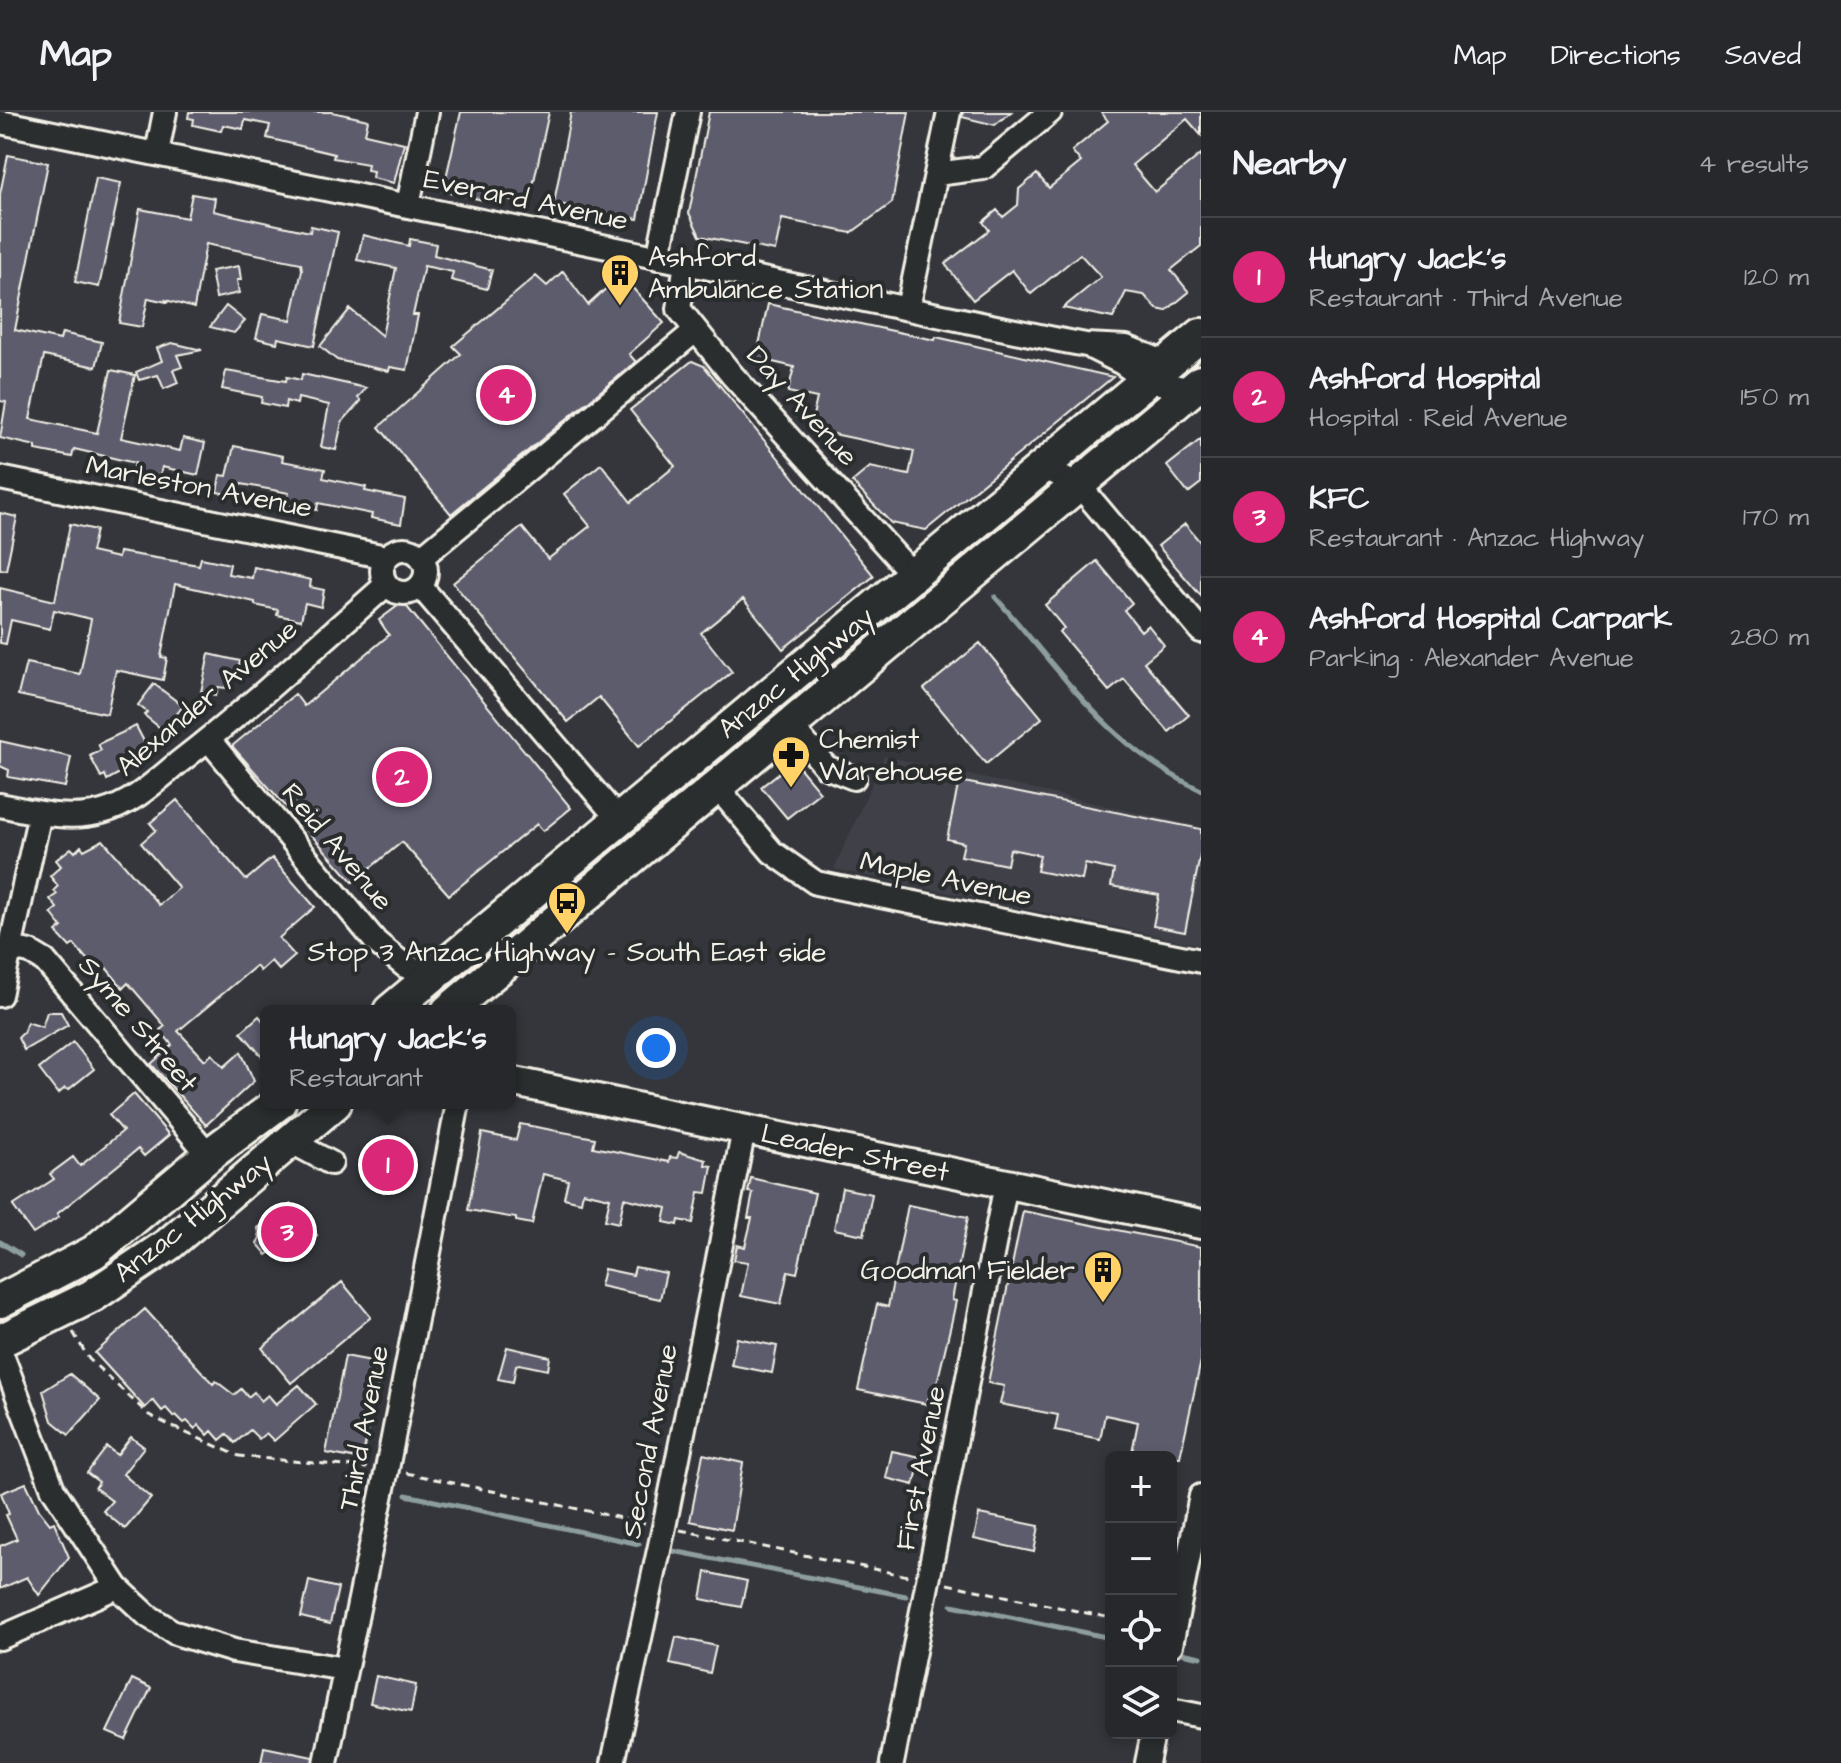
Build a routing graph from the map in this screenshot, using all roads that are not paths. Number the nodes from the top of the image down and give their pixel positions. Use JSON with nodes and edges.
{"nodes":[{"id":1,"x":165,"y":112,"type":"edge"},
{"id":2,"x":427,"y":112,"type":"edge"},
{"id":3,"x":688,"y":112,"type":"edge"},
{"id":4,"x":949,"y":112,"type":"edge"},
{"id":5,"x":1050,"y":112,"type":"edge"},
{"id":6,"x":0,"y":122,"type":"edge"},
{"id":7,"x":157,"y":153,"type":"junction"},
{"id":8,"x":936,"y":174,"type":"junction"},
{"id":9,"x":408,"y":205,"type":"junction"},
{"id":10,"x":658,"y":258,"type":"junction"},
{"id":11,"x":686,"y":263,"type":"junction"},
{"id":12,"x":908,"y":308,"type":"junction"},
{"id":13,"x":695,"y":331,"type":"junction"},
{"id":14,"x":1201,"y":335,"type":"edge"},
{"id":15,"x":1156,"y":372,"type":"junction"},
{"id":16,"x":1196,"y":386,"type":"edge"},
{"id":17,"x":1043,"y":467,"type":"junction"},
{"id":18,"x":0,"y":478,"type":"edge"},
{"id":19,"x":1079,"y":485,"type":"junction"},
{"id":20,"x":386,"y":557,"type":"junction"},
{"id":21,"x":422,"y":557,"type":"junction"},
{"id":22,"x":914,"y":576,"type":"junction"},
{"id":23,"x":386,"y":585,"type":"junction"},
{"id":24,"x":421,"y":587,"type":"junction"},
{"id":25,"x":1201,"y":631,"type":"edge"},
{"id":26,"x":841,"y":636,"type":"junction"},
{"id":27,"x":864,"y":664,"type":"junction"},
{"id":28,"x":790,"y":725,"type":"junction"},
{"id":29,"x":715,"y":739,"type":"junction"},
{"id":30,"x":209,"y":740,"type":"junction"},
{"id":31,"x":854,"y":778,"type":"dead end"},
{"id":32,"x":660,"y":785,"type":"junction"},
{"id":33,"x":717,"y":787,"type":"junction"},
{"id":34,"x":0,"y":805,"type":"edge"},
{"id":35,"x":40,"y":813,"type":"junction"},
{"id":36,"x":619,"y":820,"type":"junction"},
{"id":37,"x":530,"y":896,"type":"junction"},
{"id":38,"x":554,"y":923,"type":"junction"},
{"id":39,"x":10,"y":948,"type":"junction"},
{"id":40,"x":1201,"y":961,"type":"edge"},
{"id":41,"x":438,"y":972,"type":"junction"},
{"id":42,"x":0,"y":995,"type":"edge"},
{"id":43,"x":397,"y":1005,"type":"edge"},
{"id":44,"x":416,"y":1005,"type":"edge"},
{"id":45,"x":460,"y":1005,"type":"edge"},
{"id":46,"x":516,"y":1082,"type":"edge"},
{"id":47,"x":271,"y":1109,"type":"edge"},
{"id":48,"x":328,"y":1109,"type":"edge"},
{"id":49,"x":457,"y":1109,"type":"edge"},
{"id":50,"x":744,"y":1130,"type":"junction"},
{"id":51,"x":290,"y":1141,"type":"junction"},
{"id":52,"x":209,"y":1155,"type":"junction"},
{"id":53,"x":331,"y":1163,"type":"dead end"},
{"id":54,"x":1006,"y":1184,"type":"junction"},
{"id":55,"x":170,"y":1189,"type":"junction"},
{"id":56,"x":216,"y":1204,"type":"junction"},
{"id":57,"x":1201,"y":1224,"type":"edge"},
{"id":58,"x":113,"y":1237,"type":"junction"},
{"id":59,"x":169,"y":1244,"type":"junction"},
{"id":60,"x":0,"y":1301,"type":"edge"},
{"id":61,"x":0,"y":1341,"type":"edge"},
{"id":62,"x":0,"y":1350,"type":"edge"},
{"id":63,"x":1201,"y":1496,"type":"edge"},
{"id":64,"x":117,"y":1587,"type":"junction"},
{"id":65,"x":1177,"y":1615,"type":"edge"},
{"id":66,"x":0,"y":1638,"type":"edge"},
{"id":67,"x":345,"y":1669,"type":"junction"},
{"id":68,"x":1177,"y":1711,"type":"edge"},
{"id":69,"x":1201,"y":1716,"type":"edge"},
{"id":70,"x":1152,"y":1739,"type":"edge"},
{"id":71,"x":326,"y":1763,"type":"edge"},
{"id":72,"x":613,"y":1763,"type":"edge"},
{"id":73,"x":892,"y":1763,"type":"edge"},
{"id":74,"x":1147,"y":1763,"type":"edge"}],
"edges":[{"from":1,"to":7,"type":"street"},
{"from":2,"to":9,"type":"street"},
{"from":3,"to":10,"type":"street"},
{"from":4,"to":8,"type":"street"},
{"from":5,"to":8,"type":"street"},
{"from":6,"to":7,"type":"street","name":"Everard Avenue"},
{"from":7,"to":9,"type":"street","name":"Everard Avenue"},
{"from":8,"to":12,"type":"street"},
{"from":9,"to":10,"type":"street","name":"Everard Avenue"},
{"from":10,"to":11,"type":"street","name":"Everard Avenue"},
{"from":11,"to":12,"type":"street","name":"Everard Avenue"},
{"from":11,"to":13,"type":"street","name":"Day Avenue"},
{"from":12,"to":15,"type":"street","name":"Everard Avenue"},
{"from":13,"to":21,"type":"street"},
{"from":13,"to":22,"type":"street","name":"Day Avenue"},
{"from":14,"to":15,"type":"highway","name":"Anzac Highway"},
{"from":15,"to":16,"type":"street","name":"Everard Avenue"},
{"from":15,"to":17,"type":"highway","name":"Anzac Highway"},
{"from":16,"to":19,"type":"highway","name":"Anzac Highway"},
{"from":17,"to":19,"type":"street"},
{"from":17,"to":22,"type":"highway","name":"Anzac Highway"},
{"from":18,"to":20,"type":"street","name":"Marleston Avenue"},
{"from":19,"to":25,"type":"street"},
{"from":19,"to":27,"type":"highway","name":"Anzac Highway"},
{"from":20,"to":21,"type":"street"},
{"from":20,"to":23,"type":"street"},
{"from":21,"to":24,"type":"street"},
{"from":22,"to":26,"type":"highway","name":"Anzac Highway"},
{"from":23,"to":24,"type":"street"},
{"from":23,"to":30,"type":"street","name":"Alexander Avenue"},
{"from":24,"to":36,"type":"street"},
{"from":26,"to":27,"type":"highway"},
{"from":26,"to":29,"type":"highway","name":"Anzac Highway"},
{"from":27,"to":28,"type":"highway","name":"Anzac Highway"},
{"from":28,"to":31,"type":"street"},
{"from":28,"to":33,"type":"highway","name":"Anzac Highway"},
{"from":29,"to":32,"type":"highway","name":"Anzac Highway"},
{"from":29,"to":33,"type":"highway"},
{"from":30,"to":35,"type":"street","name":"Alexander Avenue"},
{"from":30,"to":41,"type":"street","name":"Reid Avenue"},
{"from":32,"to":33,"type":"highway"},
{"from":32,"to":36,"type":"highway","name":"Anzac Highway"},
{"from":33,"to":38,"type":"highway","name":"Anzac Highway"},
{"from":33,"to":40,"type":"street","name":"Maple Avenue"},
{"from":34,"to":35,"type":"street","name":"Alexander Avenue"},
{"from":35,"to":39,"type":"street"},
{"from":36,"to":37,"type":"highway","name":"Anzac Highway"},
{"from":37,"to":38,"type":"highway"},
{"from":37,"to":41,"type":"highway","name":"Anzac Highway"},
{"from":38,"to":45,"type":"highway","name":"Anzac Highway"},
{"from":39,"to":42,"type":"street"},
{"from":39,"to":52,"type":"street","name":"Syme Street"},
{"from":41,"to":43,"type":"highway","name":"Anzac Highway"},
{"from":41,"to":44,"type":"highway"},
{"from":46,"to":50,"type":"main road","name":"Leader Street"},
{"from":47,"to":52,"type":"highway","name":"Anzac Highway"},
{"from":48,"to":51,"type":"highway","name":"Anzac Highway"},
{"from":49,"to":67,"type":"street","name":"Third Avenue"},
{"from":50,"to":54,"type":"main road","name":"Leader Street"},
{"from":50,"to":72,"type":"street","name":"Second Avenue"},
{"from":51,"to":53,"type":"street"},
{"from":51,"to":56,"type":"highway","name":"Anzac Highway"},
{"from":52,"to":55,"type":"highway","name":"Anzac Highway"},
{"from":54,"to":57,"type":"main road","name":"Leader Street"},
{"from":54,"to":73,"type":"street","name":"First Avenue"},
{"from":55,"to":56,"type":"highway"},
{"from":55,"to":58,"type":"highway","name":"Anzac Highway"},
{"from":56,"to":59,"type":"highway","name":"Anzac Highway"},
{"from":58,"to":59,"type":"highway"},
{"from":58,"to":60,"type":"highway","name":"Anzac Highway"},
{"from":59,"to":61,"type":"highway","name":"Anzac Highway"},
{"from":62,"to":64,"type":"street"},
{"from":63,"to":65,"type":"street"},
{"from":64,"to":66,"type":"street"},
{"from":64,"to":67,"type":"street"},
{"from":67,"to":71,"type":"street","name":"Third Avenue"},
{"from":68,"to":69,"type":"street"},
{"from":70,"to":74,"type":"street"}]}
